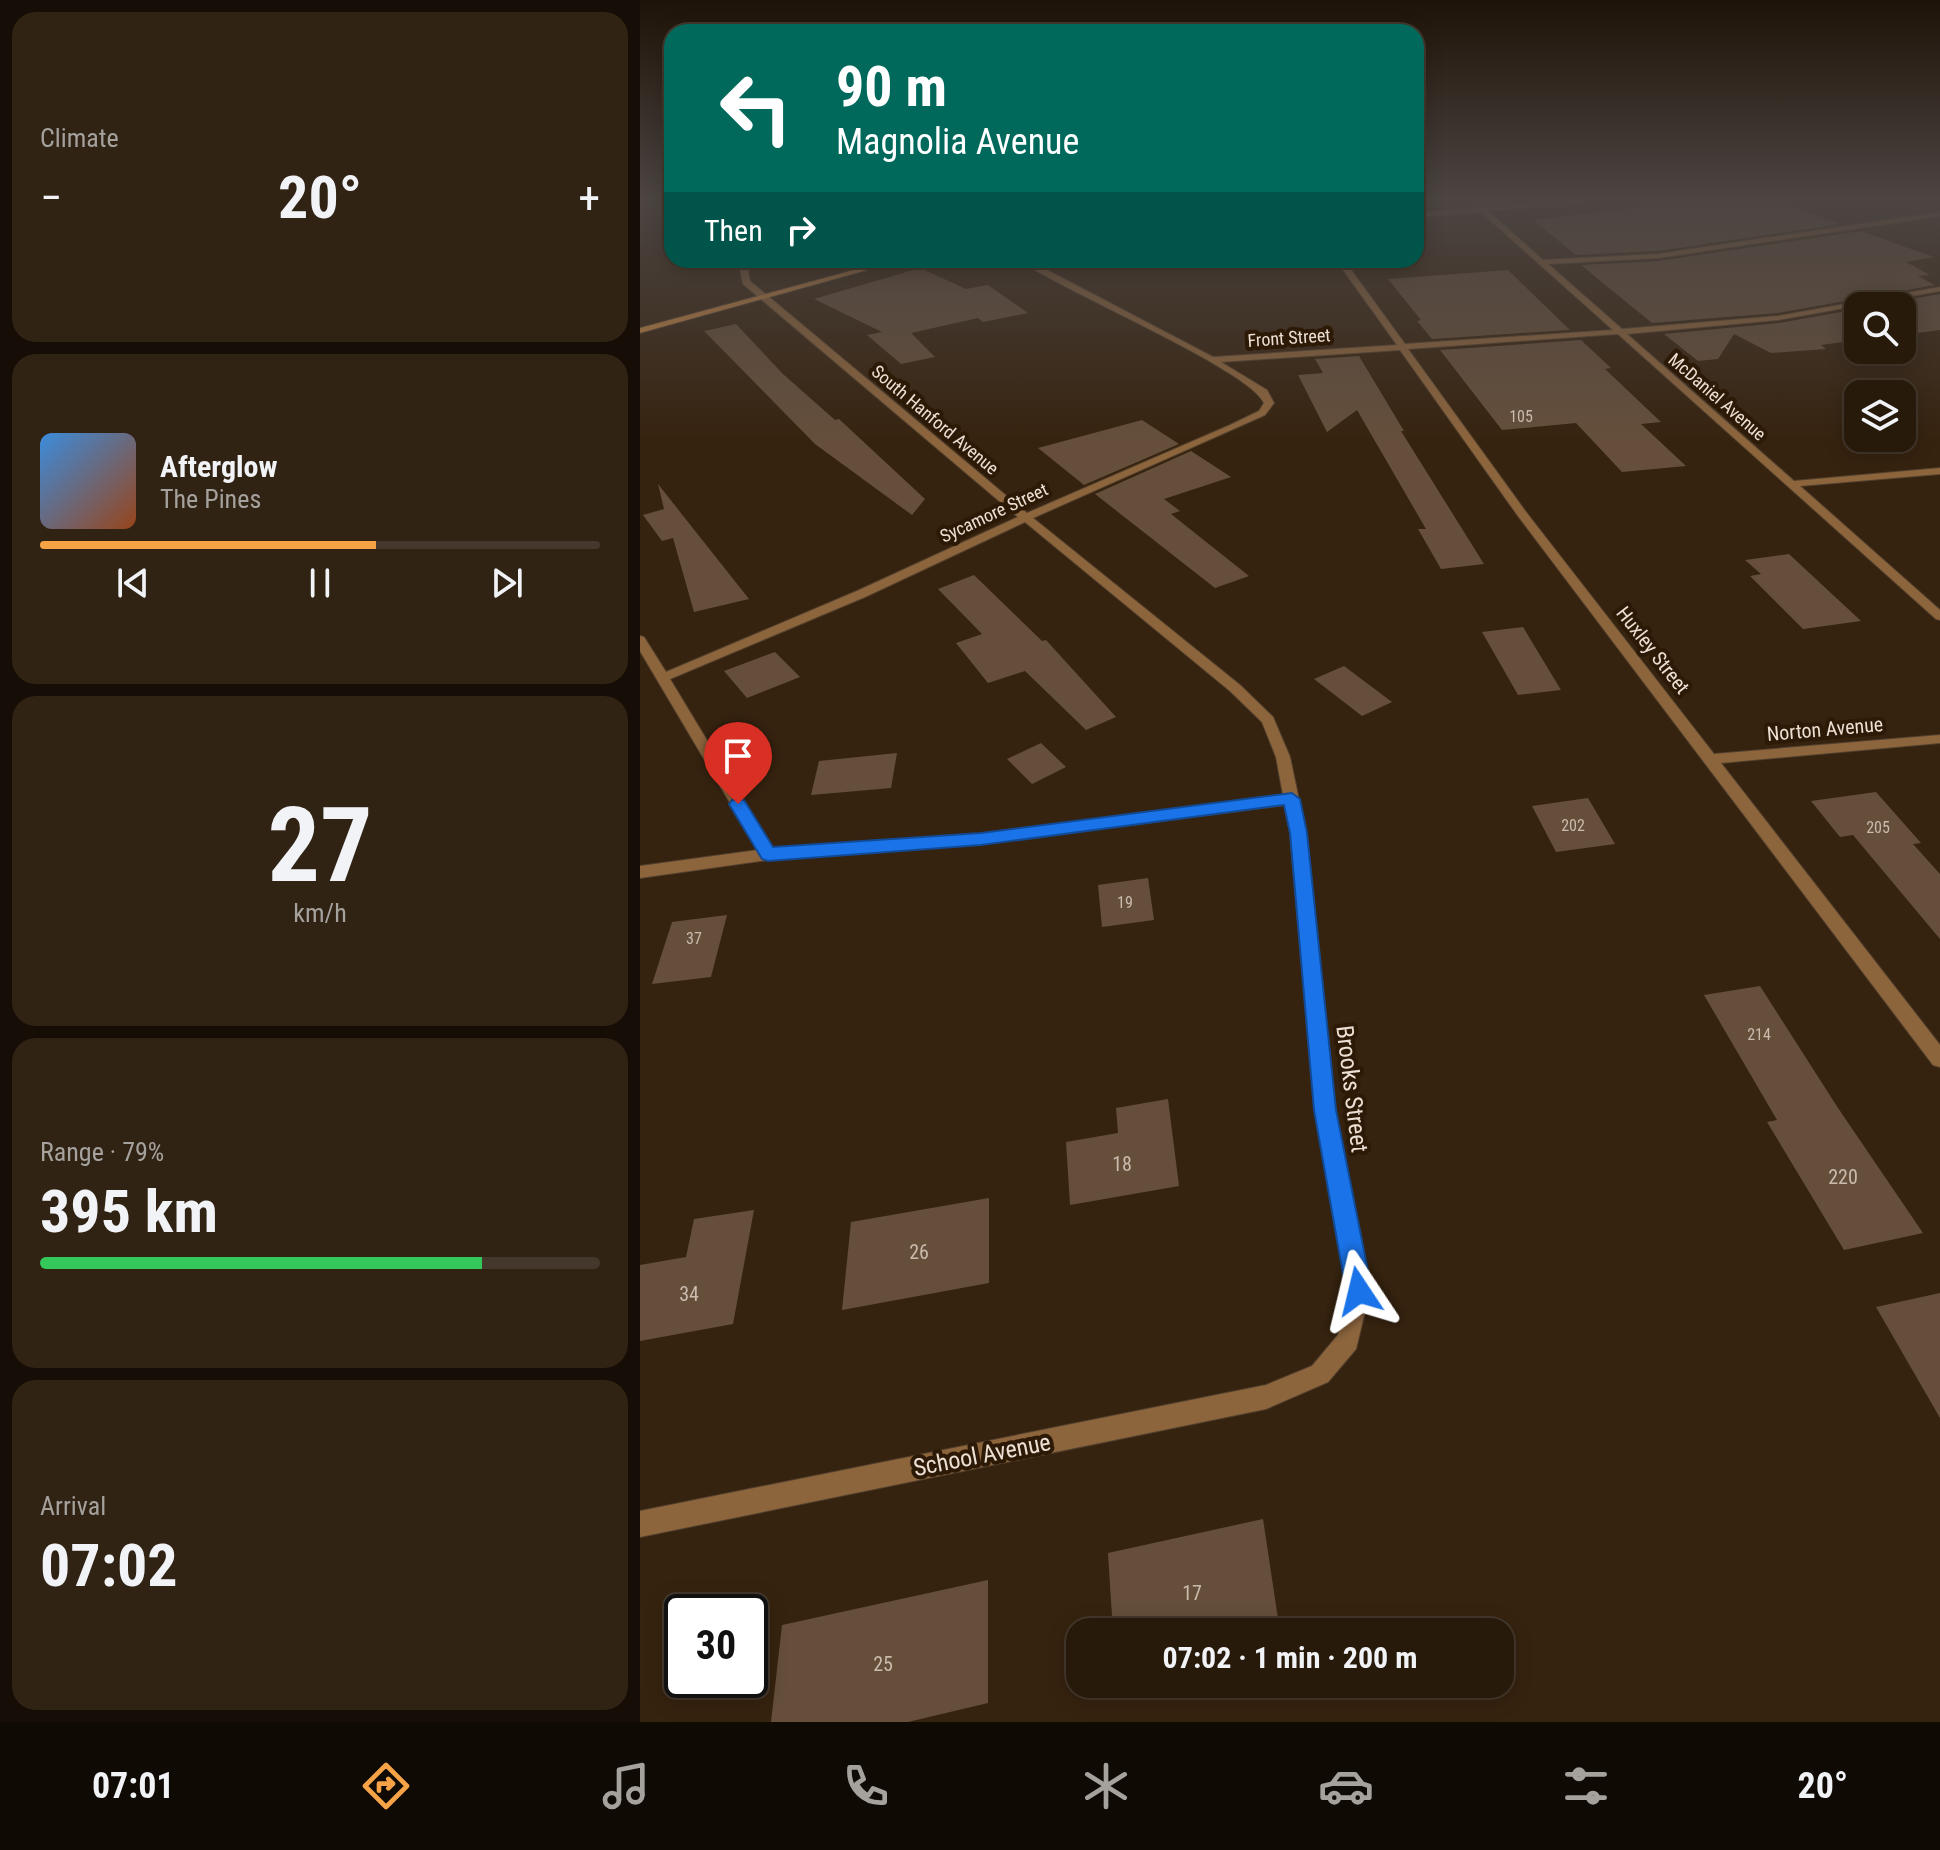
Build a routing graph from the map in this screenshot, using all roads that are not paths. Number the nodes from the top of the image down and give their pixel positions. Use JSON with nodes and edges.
{"nodes":[{"id":1,"x":746,"y":281,"type":"edge"},
{"id":2,"x":822,"y":281,"type":"edge"},
{"id":3,"x":1063,"y":281,"type":"edge"},
{"id":4,"x":1355,"y":281,"type":"edge"},
{"id":5,"x":1563,"y":281,"type":"edge"},
{"id":6,"x":1940,"y":289,"type":"edge"},
{"id":7,"x":765,"y":297,"type":"junction"},
{"id":8,"x":640,"y":331,"type":"edge"},
{"id":9,"x":1618,"y":331,"type":"junction"},
{"id":10,"x":1401,"y":346,"type":"junction"},
{"id":11,"x":1212,"y":360,"type":"junction"},
{"id":12,"x":1940,"y":471,"type":"edge"},
{"id":13,"x":1790,"y":484,"type":"junction"},
{"id":14,"x":1026,"y":518,"type":"junction"},
{"id":15,"x":1940,"y":616,"type":"edge"},
{"id":16,"x":640,"y":640,"type":"edge"},
{"id":17,"x":662,"y":678,"type":"junction"},
{"id":18,"x":1235,"y":688,"type":"joint"},
{"id":19,"x":1940,"y":739,"type":"edge"},
{"id":20,"x":1712,"y":759,"type":"junction"},
{"id":21,"x":1292,"y":799,"type":"junction"},
{"id":22,"x":768,"y":854,"type":"junction"},
{"id":23,"x":640,"y":872,"type":"edge"},
{"id":24,"x":1940,"y":1059,"type":"edge"},
{"id":25,"x":1320,"y":1374,"type":"joint"},
{"id":26,"x":640,"y":1524,"type":"edge"}],
"edges":[{"from":1,"to":7,"type":"street","name":"South Hanford Avenue"},
{"from":2,"to":7,"type":"street"},
{"from":3,"to":11,"type":"street"},
{"from":4,"to":10,"type":"street","name":"Huxley Street"},
{"from":5,"to":9,"type":"street","name":"McDaniel Avenue"},
{"from":6,"to":9,"type":"street","name":"Front Street"},
{"from":7,"to":8,"type":"street"},
{"from":7,"to":14,"type":"street","name":"South Hanford Avenue"},
{"from":9,"to":10,"type":"street","name":"Front Street"},
{"from":9,"to":13,"type":"street","name":"McDaniel Avenue"},
{"from":10,"to":11,"type":"street","name":"Front Street"},
{"from":10,"to":20,"type":"street","name":"Huxley Street"},
{"from":11,"to":14,"type":"street","name":"Sycamore Street"},
{"from":12,"to":13,"type":"street"},
{"from":13,"to":15,"type":"street","name":"McDaniel Avenue"},
{"from":14,"to":17,"type":"street","name":"Sycamore Street"},
{"from":14,"to":18,"type":"street","name":"South Hanford Avenue"},
{"from":16,"to":17,"type":"street"},
{"from":17,"to":22,"type":"street"},
{"from":18,"to":21,"type":"street","name":"Brooks Street"},
{"from":19,"to":20,"type":"street","name":"Norton Avenue"},
{"from":20,"to":24,"type":"street","name":"Huxley Street"},
{"from":21,"to":22,"type":"street"},
{"from":21,"to":25,"type":"street","name":"Brooks Street"},
{"from":22,"to":23,"type":"street"},
{"from":25,"to":26,"type":"street","name":"School Avenue"}]}
